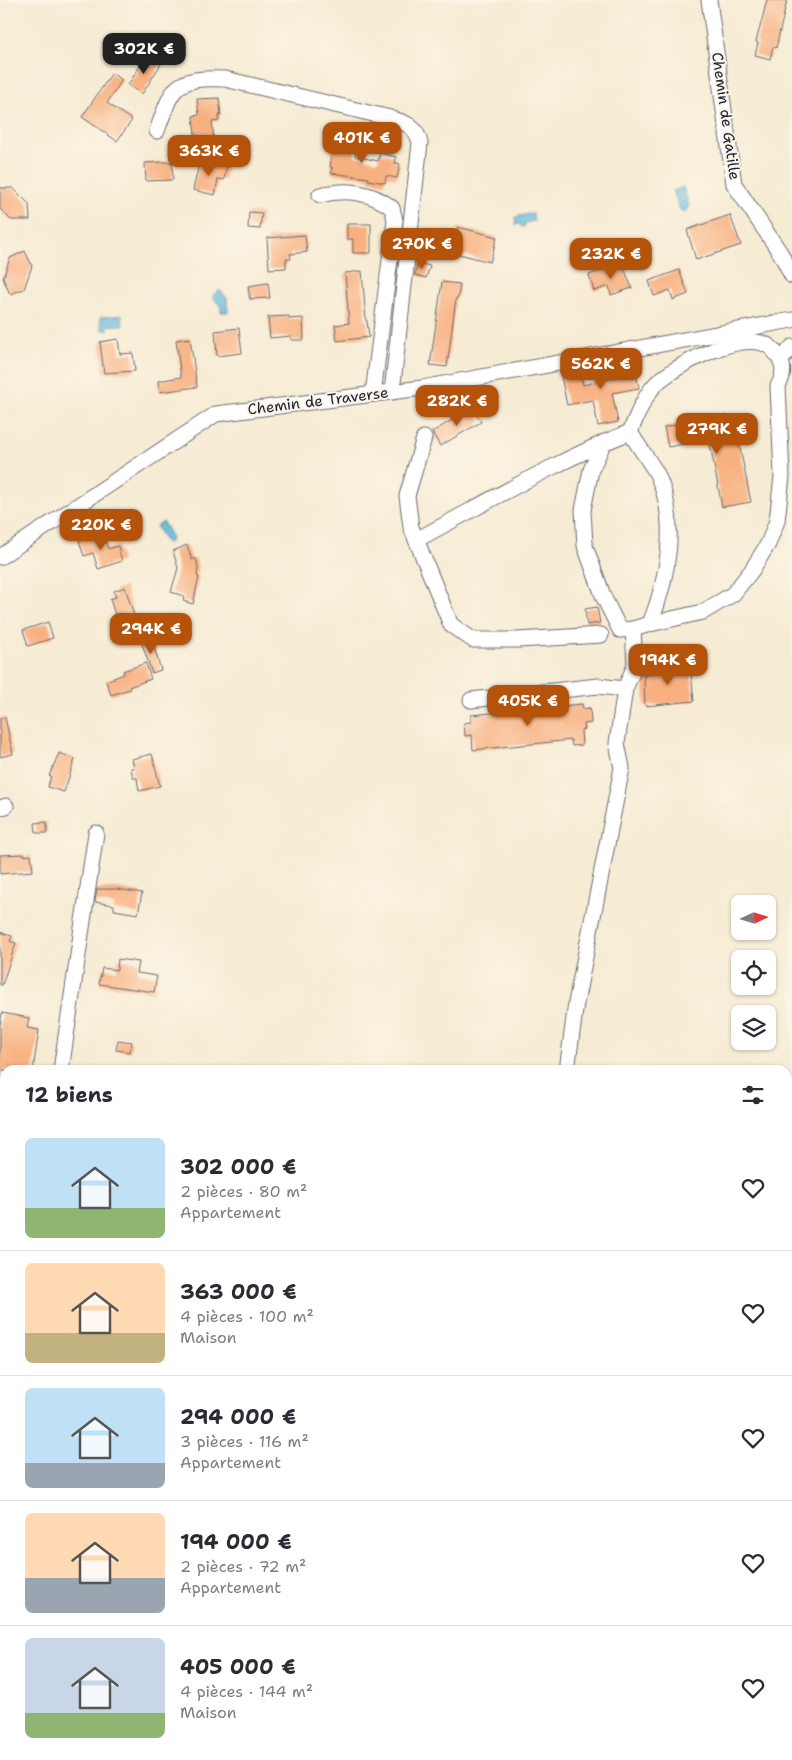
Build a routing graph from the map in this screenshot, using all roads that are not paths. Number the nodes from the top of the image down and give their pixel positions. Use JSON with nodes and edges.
{"nodes":[{"id":1,"x":709,"y":0,"type":"edge"},
{"id":2,"x":157,"y":130,"type":"dead end"},
{"id":3,"x":320,"y":194,"type":"dead end"},
{"id":4,"x":792,"y":276,"type":"edge"},
{"id":5,"x":792,"y":320,"type":"edge"},
{"id":6,"x":792,"y":347,"type":"edge"},
{"id":7,"x":781,"y":360,"type":"junction"},
{"id":8,"x":392,"y":392,"type":"junction"},
{"id":9,"x":373,"y":394,"type":"junction"},
{"id":10,"x":630,"y":432,"type":"junction"},
{"id":11,"x":424,"y":438,"type":"dead end"},
{"id":12,"x":604,"y":442,"type":"junction"},
{"id":13,"x":416,"y":540,"type":"junction"},
{"id":14,"x":0,"y":557,"type":"edge"},
{"id":15,"x":650,"y":624,"type":"junction"},
{"id":16,"x":626,"y":629,"type":"junction"},
{"id":17,"x":625,"y":689,"type":"junction"},
{"id":18,"x":471,"y":700,"type":"dead end"},
{"id":19,"x":96,"y":833,"type":"dead end"},
{"id":20,"x":63,"y":1065,"type":"edge"},
{"id":21,"x":568,"y":1065,"type":"edge"}],
"edges":[{"from":1,"to":4,"type":"street","name":"Chemin de Gatille"},
{"from":2,"to":8,"type":"street"},
{"from":3,"to":9,"type":"street"},
{"from":5,"to":8,"type":"street","name":"Chemin de Traverse"},
{"from":6,"to":7,"type":"street"},
{"from":7,"to":10,"type":"street"},
{"from":7,"to":15,"type":"street"},
{"from":8,"to":9,"type":"street","name":"Chemin de Traverse"},
{"from":9,"to":14,"type":"street","name":"Chemin de Traverse"},
{"from":10,"to":12,"type":"street"},
{"from":10,"to":15,"type":"street"},
{"from":11,"to":13,"type":"street"},
{"from":12,"to":13,"type":"street"},
{"from":12,"to":16,"type":"street"},
{"from":13,"to":16,"type":"street"},
{"from":15,"to":16,"type":"street"},
{"from":16,"to":17,"type":"street"},
{"from":17,"to":18,"type":"street"},
{"from":17,"to":21,"type":"street"},
{"from":19,"to":20,"type":"street"}]}
